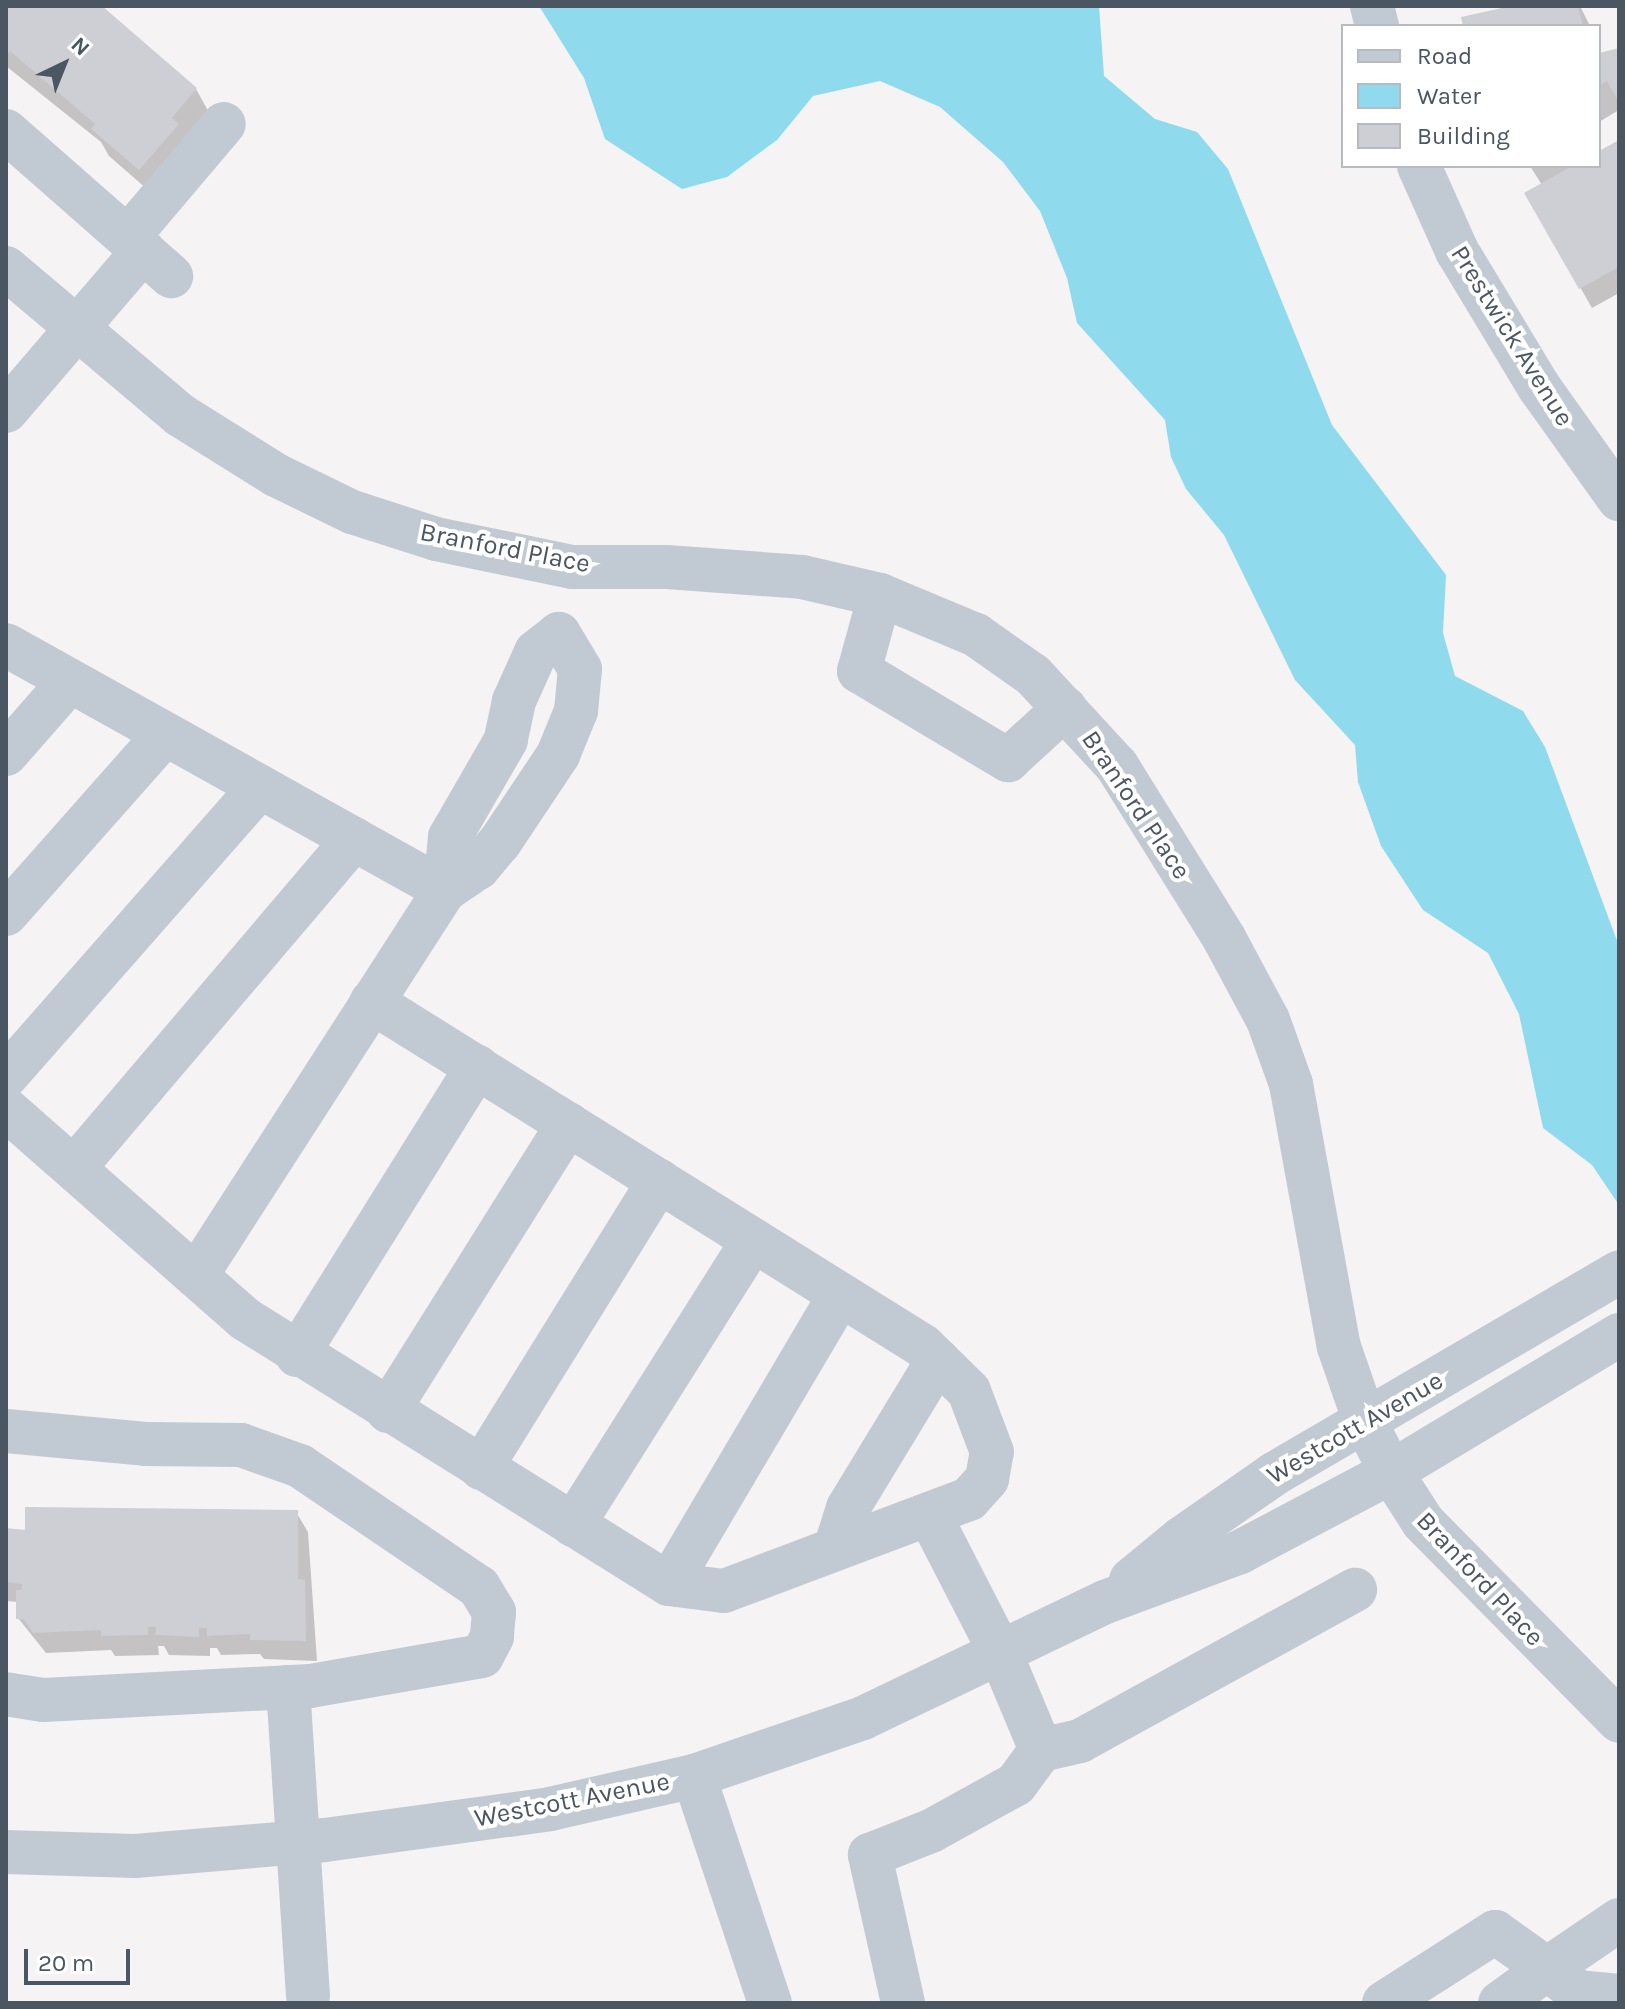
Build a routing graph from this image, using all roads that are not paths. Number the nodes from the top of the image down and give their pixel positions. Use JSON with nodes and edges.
{"nodes":[{"id":1,"x":224,"y":124,"type":"dead end"},
{"id":2,"x":6,"y":131,"type":"edge"},
{"id":3,"x":1420,"y":168,"type":"edge"},
{"id":4,"x":147,"y":255,"type":"junction"},
{"id":5,"x":6,"y":268,"type":"edge"},
{"id":6,"x":76,"y":330,"type":"junction"},
{"id":7,"x":6,"y":411,"type":"edge"},
{"id":8,"x":1619,"y":499,"type":"edge"},
{"id":9,"x":572,"y":567,"type":"junction"},
{"id":10,"x":880,"y":595,"type":"junction"},
{"id":11,"x":559,"y":634,"type":"junction"},
{"id":12,"x":6,"y":645,"type":"edge"},
{"id":13,"x":70,"y":681,"type":"junction"},
{"id":14,"x":1065,"y":708,"type":"junction"},
{"id":15,"x":165,"y":734,"type":"junction"},
{"id":16,"x":506,"y":740,"type":"junction"},
{"id":17,"x":6,"y":754,"type":"edge"},
{"id":18,"x":558,"y":755,"type":"junction"},
{"id":19,"x":260,"y":787,"type":"junction"},
{"id":20,"x":354,"y":839,"type":"junction"},
{"id":21,"x":445,"y":890,"type":"junction"},
{"id":22,"x":6,"y":914,"type":"edge"},
{"id":23,"x":372,"y":1002,"type":"junction"},
{"id":24,"x":477,"y":1067,"type":"junction"},
{"id":25,"x":6,"y":1076,"type":"edge"},
{"id":26,"x":6,"y":1109,"type":"edge"},
{"id":27,"x":568,"y":1124,"type":"junction"},
{"id":28,"x":74,"y":1168,"type":"junction"},
{"id":29,"x":659,"y":1181,"type":"junction"},
{"id":30,"x":753,"y":1240,"type":"junction"},
{"id":31,"x":196,"y":1276,"type":"junction"},
{"id":32,"x":1610,"y":1278,"type":"edge"},
{"id":33,"x":840,"y":1295,"type":"junction"},
{"id":34,"x":1619,"y":1335,"type":"edge"},
{"id":35,"x":297,"y":1355,"type":"junction"},
{"id":36,"x":938,"y":1360,"type":"junction"},
{"id":37,"x":388,"y":1411,"type":"junction"},
{"id":38,"x":1365,"y":1422,"type":"junction"},
{"id":39,"x":6,"y":1431,"type":"edge"},
{"id":40,"x":481,"y":1468,"type":"junction"},
{"id":41,"x":1391,"y":1472,"type":"junction"},
{"id":42,"x":929,"y":1514,"type":"junction"},
{"id":43,"x":573,"y":1525,"type":"junction"},
{"id":44,"x":835,"y":1549,"type":"junction"},
{"id":45,"x":669,"y":1584,"type":"junction"},
{"id":46,"x":1355,"y":1590,"type":"dead end"},
{"id":47,"x":1105,"y":1602,"type":"junction"},
{"id":48,"x":1000,"y":1652,"type":"junction"},
{"id":49,"x":288,"y":1687,"type":"junction"},
{"id":50,"x":6,"y":1694,"type":"edge"},
{"id":51,"x":1619,"y":1721,"type":"edge"},
{"id":52,"x":1041,"y":1750,"type":"junction"},
{"id":53,"x":694,"y":1776,"type":"junction"},
{"id":54,"x":301,"y":1842,"type":"junction"},
{"id":55,"x":6,"y":1852,"type":"edge"},
{"id":56,"x":1619,"y":1920,"type":"edge"},
{"id":57,"x":1547,"y":1969,"type":"junction"},
{"id":58,"x":308,"y":1995,"type":"dead end"},
{"id":59,"x":1619,"y":1996,"type":"edge"},
{"id":60,"x":770,"y":2003,"type":"edge"},
{"id":61,"x":903,"y":2003,"type":"edge"},
{"id":62,"x":1384,"y":2003,"type":"edge"},
{"id":63,"x":1500,"y":2003,"type":"edge"}],
"edges":[{"from":1,"to":4,"type":"street"},
{"from":2,"to":4,"type":"street"},
{"from":3,"to":8,"type":"street","name":"Prestwick Avenue"},
{"from":4,"to":6,"type":"street"},
{"from":5,"to":6,"type":"street","name":"Branford Place"},
{"from":6,"to":7,"type":"street"},
{"from":6,"to":9,"type":"street","name":"Branford Place"},
{"from":9,"to":10,"type":"street","name":"Branford Place"},
{"from":9,"to":11,"type":"street"},
{"from":10,"to":14,"type":"street","name":"Branford Place"},
{"from":10,"to":14,"type":"street"},
{"from":11,"to":16,"type":"street"},
{"from":11,"to":18,"type":"street"},
{"from":12,"to":13,"type":"street"},
{"from":13,"to":15,"type":"street"},
{"from":13,"to":17,"type":"street"},
{"from":14,"to":38,"type":"street","name":"Branford Place"},
{"from":15,"to":19,"type":"street"},
{"from":15,"to":22,"type":"street"},
{"from":16,"to":18,"type":"street"},
{"from":16,"to":21,"type":"street"},
{"from":18,"to":21,"type":"street"},
{"from":19,"to":20,"type":"street"},
{"from":19,"to":25,"type":"street"},
{"from":20,"to":21,"type":"street"},
{"from":20,"to":28,"type":"street"},
{"from":21,"to":23,"type":"street"},
{"from":23,"to":24,"type":"street"},
{"from":23,"to":31,"type":"street"},
{"from":24,"to":27,"type":"street"},
{"from":24,"to":35,"type":"street"},
{"from":26,"to":28,"type":"street"},
{"from":27,"to":29,"type":"street"},
{"from":27,"to":37,"type":"street"},
{"from":28,"to":31,"type":"street"},
{"from":29,"to":30,"type":"street"},
{"from":29,"to":40,"type":"street"},
{"from":30,"to":33,"type":"street"},
{"from":30,"to":43,"type":"street"},
{"from":31,"to":35,"type":"street"},
{"from":32,"to":38,"type":"street","name":"Westcott Avenue"},
{"from":33,"to":36,"type":"street"},
{"from":33,"to":45,"type":"street"},
{"from":34,"to":41,"type":"street","name":"Westcott Avenue"},
{"from":35,"to":37,"type":"street"},
{"from":36,"to":42,"type":"street"},
{"from":36,"to":44,"type":"street"},
{"from":37,"to":40,"type":"street"},
{"from":38,"to":41,"type":"street","name":"Branford Place"},
{"from":38,"to":47,"type":"street","name":"Westcott Avenue"},
{"from":39,"to":49,"type":"street"},
{"from":40,"to":43,"type":"street"},
{"from":41,"to":47,"type":"street","name":"Westcott Avenue"},
{"from":41,"to":51,"type":"street","name":"Branford Place"},
{"from":42,"to":44,"type":"street"},
{"from":42,"to":48,"type":"street"},
{"from":43,"to":45,"type":"street"},
{"from":44,"to":45,"type":"street"},
{"from":46,"to":52,"type":"street"},
{"from":47,"to":48,"type":"street","name":"Westcott Avenue"},
{"from":48,"to":52,"type":"street"},
{"from":48,"to":53,"type":"street","name":"Westcott Avenue"},
{"from":49,"to":50,"type":"street"},
{"from":49,"to":54,"type":"street"},
{"from":52,"to":61,"type":"street"},
{"from":53,"to":54,"type":"street","name":"Westcott Avenue"},
{"from":53,"to":60,"type":"street"},
{"from":54,"to":55,"type":"street","name":"Westcott Avenue"},
{"from":54,"to":58,"type":"street"},
{"from":56,"to":57,"type":"street"},
{"from":57,"to":59,"type":"street"},
{"from":57,"to":62,"type":"street"},
{"from":57,"to":63,"type":"street"}]}
